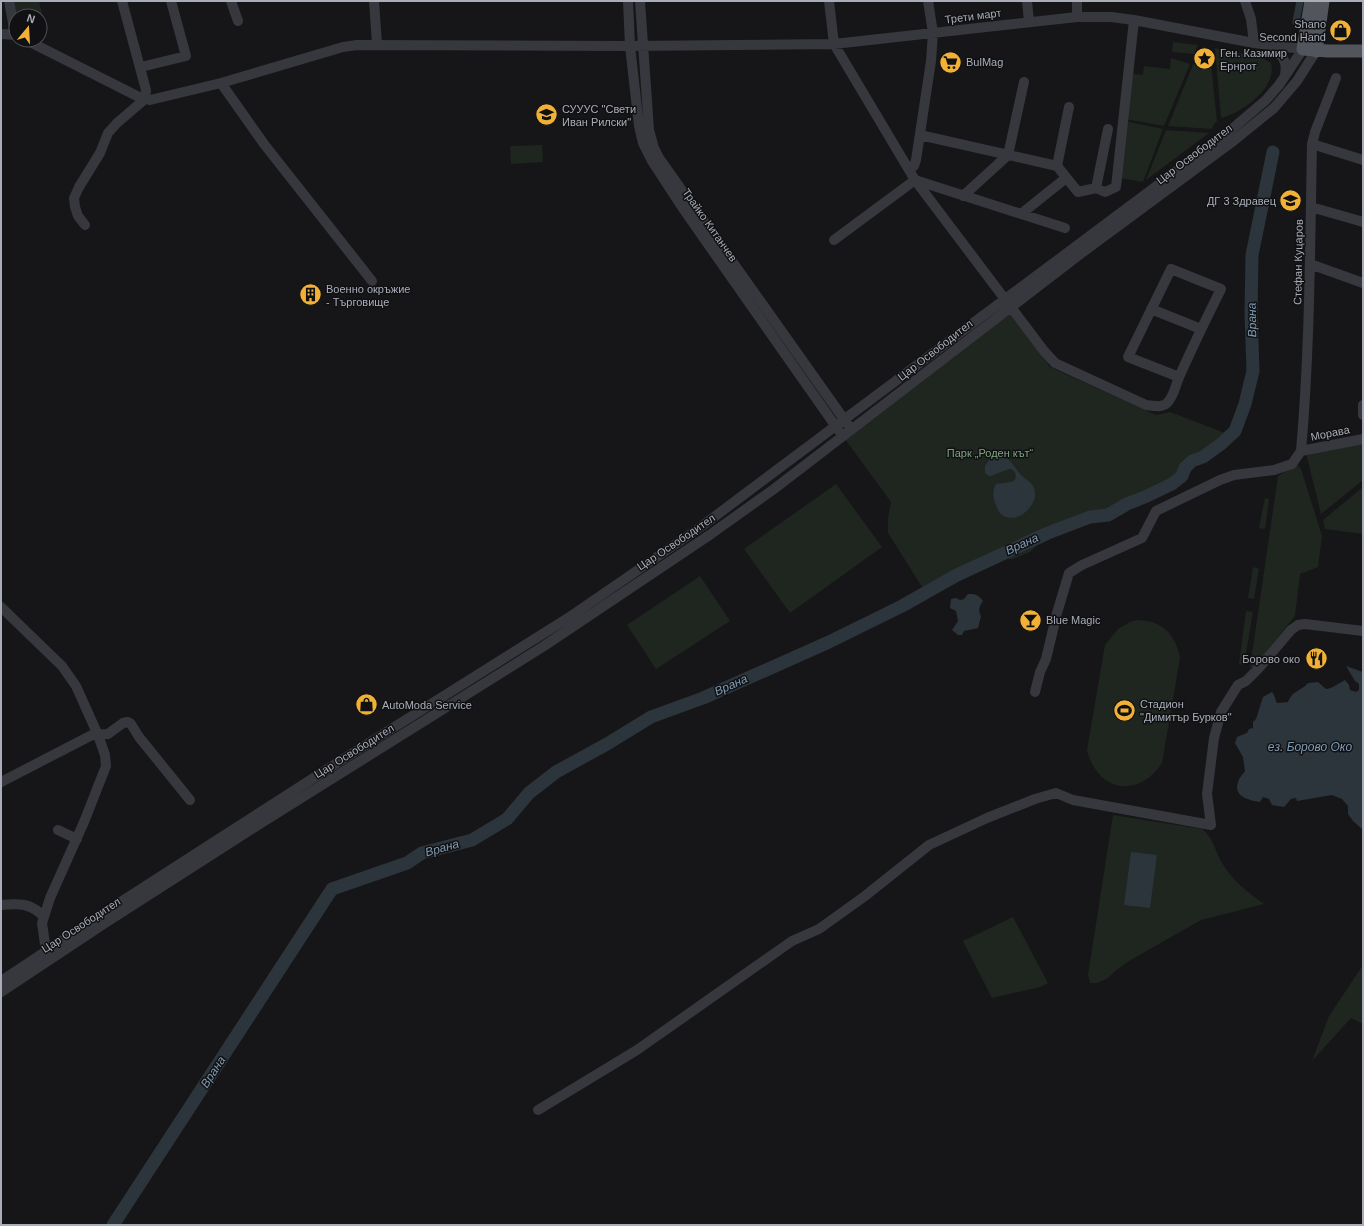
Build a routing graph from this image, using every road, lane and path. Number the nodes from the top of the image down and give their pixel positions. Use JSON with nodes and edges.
{"nodes":[{"id":1,"x":122,"y":1,"type":"edge"},
{"id":2,"x":171,"y":1,"type":"edge"},
{"id":3,"x":231,"y":1,"type":"edge"},
{"id":4,"x":374,"y":1,"type":"edge"},
{"id":5,"x":628,"y":1,"type":"edge"},
{"id":6,"x":640,"y":1,"type":"edge"},
{"id":7,"x":829,"y":1,"type":"edge"},
{"id":8,"x":928,"y":1,"type":"edge"},
{"id":9,"x":1027,"y":1,"type":"edge"},
{"id":10,"x":1076,"y":1,"type":"edge"},
{"id":11,"x":1245,"y":1,"type":"edge"},
{"id":12,"x":1311,"y":1,"type":"edge"},
{"id":13,"x":1323,"y":1,"type":"edge"},
{"id":14,"x":1077,"y":17,"type":"junction"},
{"id":15,"x":1134,"y":20,"type":"junction"},
{"id":16,"x":238,"y":21,"type":"dead end"},
{"id":17,"x":1029,"y":22,"type":"junction"},
{"id":18,"x":1320,"y":26,"type":"junction"},
{"id":19,"x":933,"y":33,"type":"junction"},
{"id":20,"x":377,"y":44,"type":"junction"},
{"id":21,"x":834,"y":44,"type":"junction"},
{"id":22,"x":1258,"y":44,"type":"junction"},
{"id":23,"x":630,"y":46,"type":"junction"},
{"id":24,"x":643,"y":46,"type":"junction"},
{"id":25,"x":42,"y":48,"type":"edge"},
{"id":26,"x":1303,"y":49,"type":"junction"},
{"id":27,"x":1316,"y":51,"type":"junction"},
{"id":28,"x":1358,"y":51,"type":"edge"},
{"id":29,"x":141,"y":67,"type":"junction"},
{"id":30,"x":1285,"y":76,"type":"junction"},
{"id":31,"x":1336,"y":78,"type":"dead end"},
{"id":32,"x":1024,"y":82,"type":"dead end"},
{"id":33,"x":221,"y":83,"type":"junction"},
{"id":34,"x":145,"y":99,"type":"junction"},
{"id":35,"x":1069,"y":107,"type":"dead end"},
{"id":36,"x":1108,"y":129,"type":"dead end"},
{"id":37,"x":920,"y":135,"type":"junction"},
{"id":38,"x":1312,"y":144,"type":"junction"},
{"id":39,"x":1008,"y":155,"type":"junction"},
{"id":40,"x":1363,"y":160,"type":"edge"},
{"id":41,"x":1057,"y":166,"type":"junction"},
{"id":42,"x":909,"y":169,"type":"junction"},
{"id":43,"x":1066,"y":178,"type":"junction"},
{"id":44,"x":915,"y":180,"type":"junction"},
{"id":45,"x":1096,"y":188,"type":"junction"},
{"id":46,"x":963,"y":196,"type":"junction"},
{"id":47,"x":1311,"y":207,"type":"junction"},
{"id":48,"x":1021,"y":214,"type":"junction"},
{"id":49,"x":1363,"y":222,"type":"edge"},
{"id":50,"x":85,"y":225,"type":"dead end"},
{"id":51,"x":1065,"y":228,"type":"dead end"},
{"id":52,"x":834,"y":240,"type":"dead end"},
{"id":53,"x":1310,"y":264,"type":"junction"},
{"id":54,"x":372,"y":281,"type":"dead end"},
{"id":55,"x":1363,"y":283,"type":"edge"},
{"id":56,"x":1008,"y":303,"type":"junction"},
{"id":57,"x":1151,"y":309,"type":"junction"},
{"id":58,"x":1201,"y":330,"type":"junction"},
{"id":59,"x":1179,"y":377,"type":"junction"},
{"id":60,"x":1363,"y":405,"type":"edge"},
{"id":61,"x":1363,"y":415,"type":"edge"},
{"id":62,"x":844,"y":421,"type":"junction"},
{"id":63,"x":836,"y":427,"type":"junction"},
{"id":64,"x":851,"y":429,"type":"junction"},
{"id":65,"x":843,"y":436,"type":"junction"},
{"id":66,"x":1363,"y":439,"type":"edge"},
{"id":67,"x":1301,"y":451,"type":"junction"},
{"id":68,"x":1,"y":607,"type":"edge"},
{"id":69,"x":1363,"y":631,"type":"edge"},
{"id":70,"x":1035,"y":692,"type":"dead end"},
{"id":71,"x":98,"y":735,"type":"junction"},
{"id":72,"x":1,"y":782,"type":"edge"},
{"id":73,"x":190,"y":800,"type":"dead end"},
{"id":74,"x":58,"y":830,"type":"dead end"},
{"id":75,"x":77,"y":839,"type":"junction"},
{"id":76,"x":1,"y":905,"type":"edge"},
{"id":77,"x":44,"y":917,"type":"junction"},
{"id":78,"x":46,"y":951,"type":"junction"},
{"id":79,"x":1,"y":981,"type":"edge"},
{"id":80,"x":1,"y":992,"type":"edge"},
{"id":81,"x":538,"y":1110,"type":"dead end"}],
"edges":[{"from":1,"to":29,"type":"street"},
{"from":2,"to":29,"type":"street"},
{"from":3,"to":16,"type":"street"},
{"from":4,"to":20,"type":"street"},
{"from":5,"to":23,"type":"street","name":"Трайко Китанчев"},
{"from":6,"to":24,"type":"street","name":"Трайко Китанчев"},
{"from":7,"to":21,"type":"street"},
{"from":8,"to":19,"type":"street"},
{"from":9,"to":17,"type":"street"},
{"from":10,"to":14,"type":"street"},
{"from":11,"to":22,"type":"street"},
{"from":12,"to":26,"type":"main road"},
{"from":13,"to":18,"type":"main road"},
{"from":14,"to":15,"type":"street","name":"Трети март"},
{"from":14,"to":17,"type":"street","name":"Трети март"},
{"from":15,"to":22,"type":"street","name":"Трети март"},
{"from":15,"to":45,"type":"street"},
{"from":17,"to":19,"type":"street","name":"Трети март"},
{"from":18,"to":27,"type":"main road"},
{"from":18,"to":28,"type":"main road"},
{"from":19,"to":21,"type":"street","name":"Трети март"},
{"from":19,"to":37,"type":"street"},
{"from":20,"to":23,"type":"street","name":"Трети март"},
{"from":20,"to":33,"type":"street","name":"Трети март"},
{"from":21,"to":24,"type":"street","name":"Трети март"},
{"from":21,"to":42,"type":"street"},
{"from":22,"to":26,"type":"street","name":"Трети март"},
{"from":22,"to":30,"type":"street"},
{"from":23,"to":24,"type":"street","name":"Трети март"},
{"from":23,"to":63,"type":"street","name":"Трайко Китанчев"},
{"from":24,"to":62,"type":"street","name":"Трайко Китанчев"},
{"from":25,"to":34,"type":"street"},
{"from":26,"to":27,"type":"main road"},
{"from":26,"to":30,"type":"street","name":"Цар Освободител"},
{"from":27,"to":28,"type":"main road"},
{"from":27,"to":56,"type":"street","name":"Цар Освободител"},
{"from":29,"to":34,"type":"street"},
{"from":30,"to":56,"type":"street","name":"Цар Освободител"},
{"from":31,"to":38,"type":"street","name":"Стефан Куцаров"},
{"from":32,"to":39,"type":"street"},
{"from":33,"to":34,"type":"street","name":"Трети март"},
{"from":33,"to":54,"type":"street"},
{"from":34,"to":50,"type":"street"},
{"from":35,"to":41,"type":"street"},
{"from":36,"to":45,"type":"street"},
{"from":37,"to":39,"type":"street"},
{"from":37,"to":42,"type":"street"},
{"from":38,"to":40,"type":"street"},
{"from":38,"to":47,"type":"street","name":"Стефан Куцаров"},
{"from":39,"to":41,"type":"street"},
{"from":39,"to":46,"type":"street"},
{"from":41,"to":43,"type":"street"},
{"from":42,"to":44,"type":"street"},
{"from":43,"to":45,"type":"street"},
{"from":43,"to":48,"type":"street"},
{"from":44,"to":46,"type":"street"},
{"from":44,"to":52,"type":"street"},
{"from":44,"to":56,"type":"street"},
{"from":46,"to":48,"type":"street"},
{"from":47,"to":49,"type":"street"},
{"from":47,"to":53,"type":"street","name":"Стефан Куцаров"},
{"from":48,"to":51,"type":"street"},
{"from":53,"to":55,"type":"street"},
{"from":53,"to":67,"type":"street","name":"Стефан Куцаров"},
{"from":56,"to":59,"type":"street"},
{"from":56,"to":62,"type":"street","name":"Цар Освободител"},
{"from":56,"to":64,"type":"street","name":"Цар Освободител"},
{"from":57,"to":58,"type":"street"},
{"from":57,"to":58,"type":"street"},
{"from":57,"to":59,"type":"street"},
{"from":58,"to":59,"type":"street"},
{"from":60,"to":61,"type":"street"},
{"from":62,"to":63,"type":"street","name":"Цар Освободител"},
{"from":62,"to":64,"type":"street","name":"Трайко Китанчев"},
{"from":63,"to":65,"type":"street","name":"Трайко Китанчев"},
{"from":63,"to":78,"type":"street","name":"Цар Освободител"},
{"from":64,"to":65,"type":"street","name":"Цар Освободител"},
{"from":65,"to":80,"type":"street","name":"Цар Освободител"},
{"from":66,"to":67,"type":"street","name":"Морава"},
{"from":67,"to":70,"type":"street"},
{"from":68,"to":71,"type":"street"},
{"from":69,"to":81,"type":"street"},
{"from":71,"to":72,"type":"street"},
{"from":71,"to":73,"type":"street"},
{"from":71,"to":75,"type":"street"},
{"from":74,"to":75,"type":"street"},
{"from":75,"to":77,"type":"street"},
{"from":76,"to":77,"type":"street"},
{"from":77,"to":78,"type":"street"},
{"from":78,"to":79,"type":"street","name":"Цар Освободител"}]}
